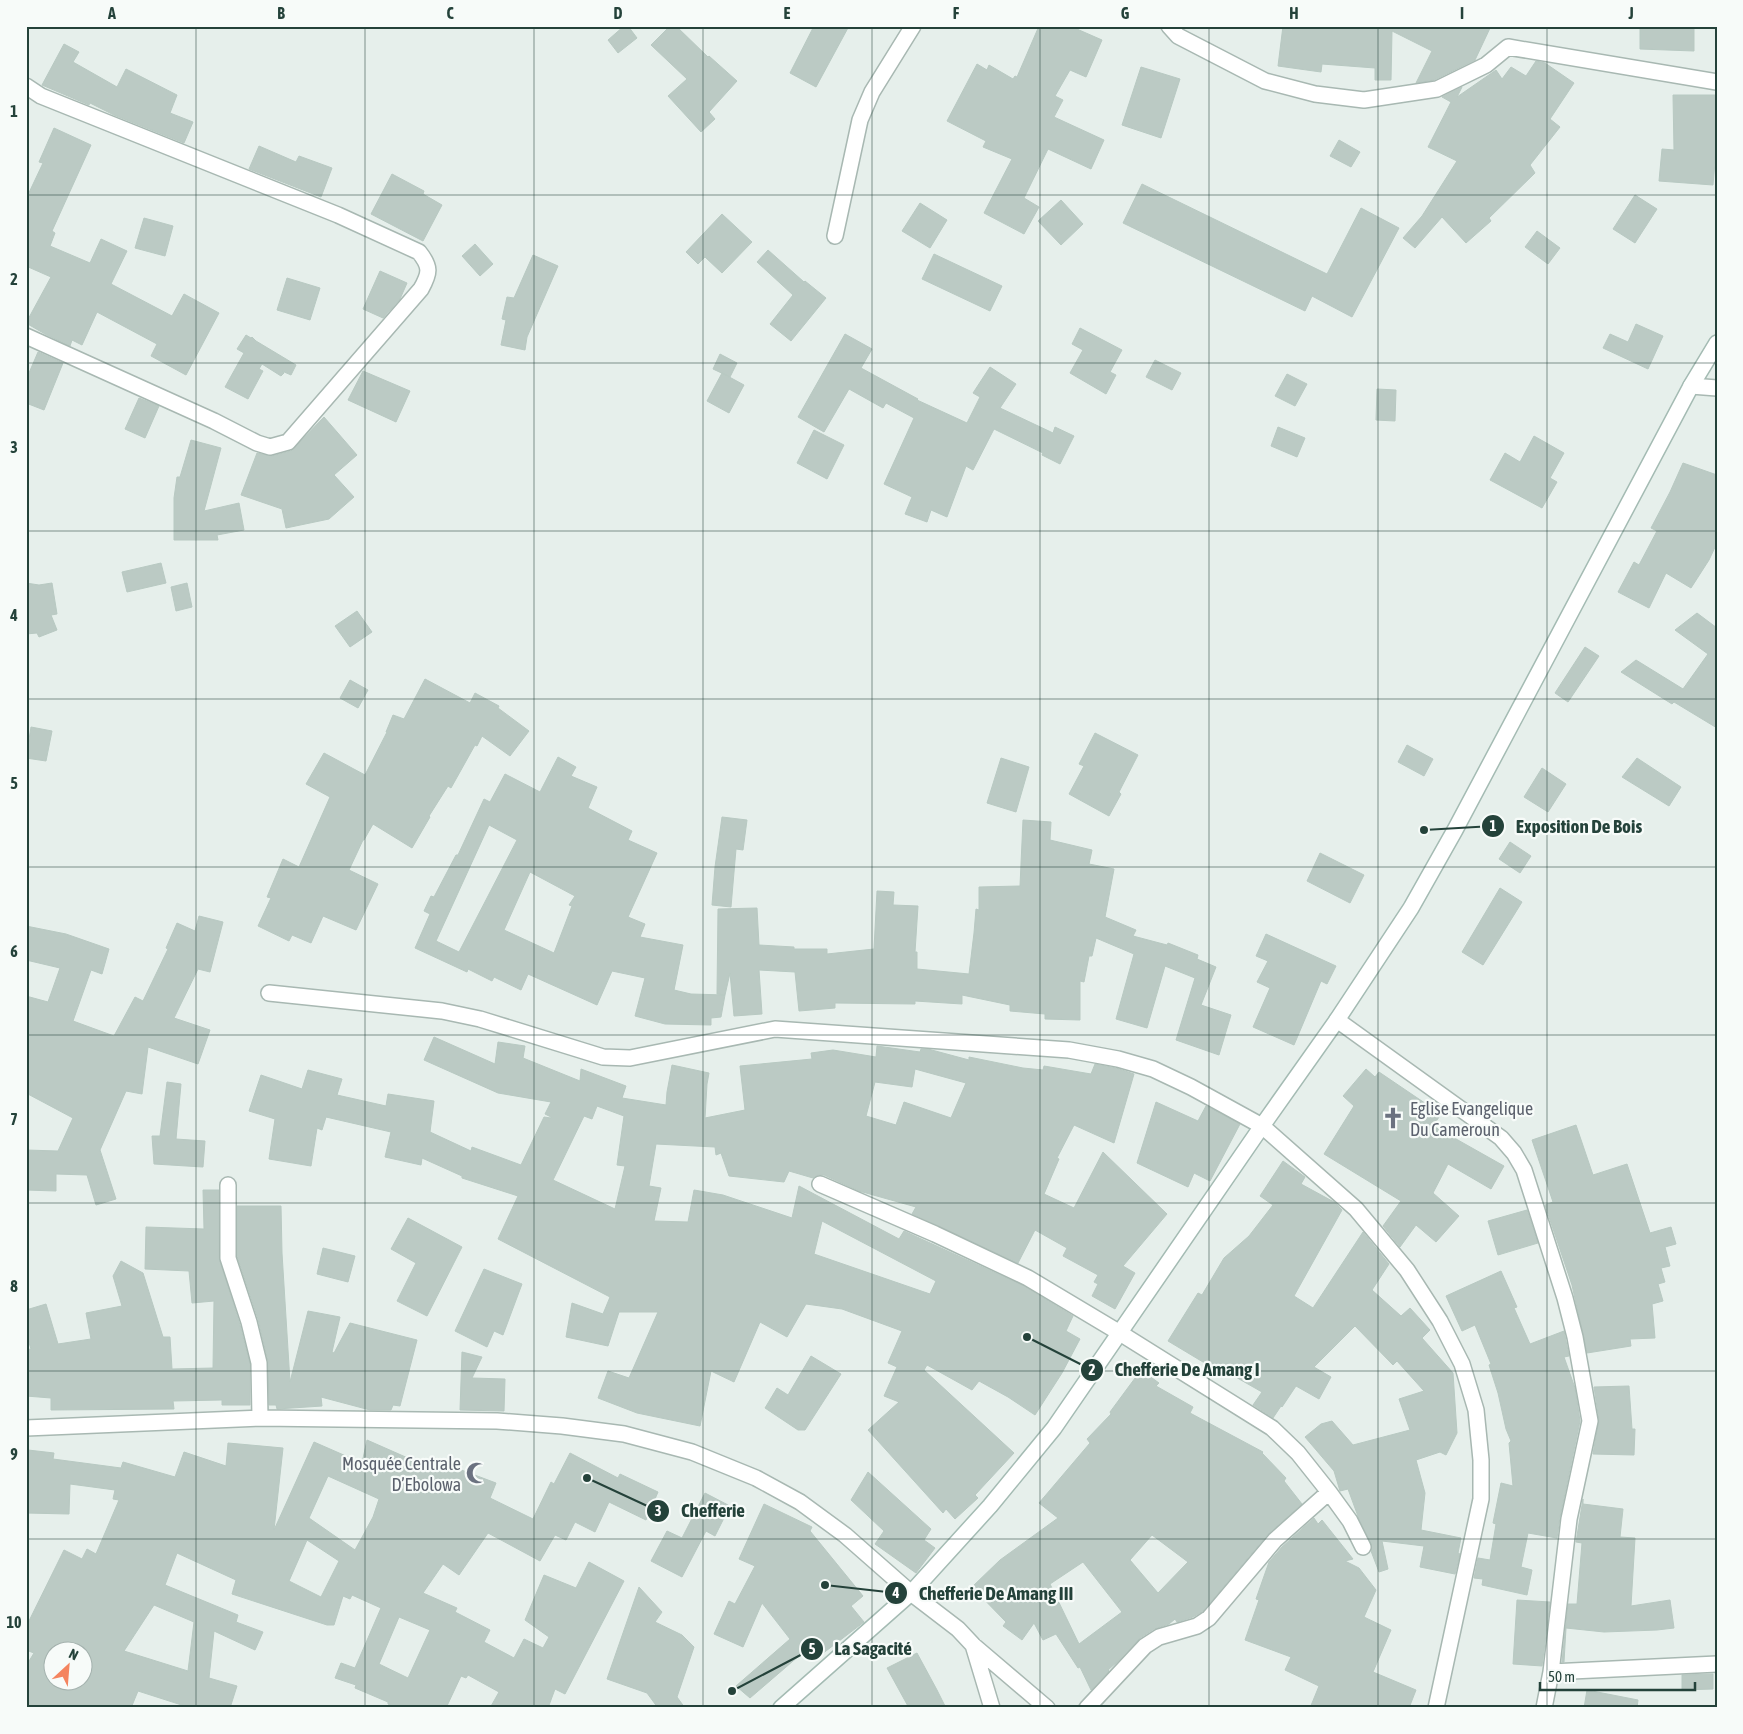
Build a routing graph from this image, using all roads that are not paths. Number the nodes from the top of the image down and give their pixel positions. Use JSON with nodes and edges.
{"nodes":[{"id":1,"x":913,"y":26,"type":"edge"},
{"id":2,"x":1169,"y":26,"type":"edge"},
{"id":3,"x":1717,"y":82,"type":"edge"},
{"id":4,"x":26,"y":86,"type":"edge"},
{"id":5,"x":835,"y":236,"type":"dead end"},
{"id":6,"x":26,"y":336,"type":"edge"},
{"id":7,"x":1717,"y":342,"type":"edge"},
{"id":8,"x":1691,"y":386,"type":"junction"},
{"id":9,"x":1717,"y":388,"type":"edge"},
{"id":10,"x":270,"y":993,"type":"dead end"},
{"id":11,"x":1337,"y":1020,"type":"junction"},
{"id":12,"x":1262,"y":1126,"type":"junction"},
{"id":13,"x":820,"y":1184,"type":"dead end"},
{"id":14,"x":228,"y":1185,"type":"dead end"},
{"id":15,"x":1120,"y":1333,"type":"junction"},
{"id":16,"x":260,"y":1418,"type":"junction"},
{"id":17,"x":26,"y":1428,"type":"edge"},
{"id":18,"x":1329,"y":1492,"type":"junction"},
{"id":19,"x":1363,"y":1547,"type":"dead end"},
{"id":20,"x":911,"y":1593,"type":"junction"},
{"id":21,"x":973,"y":1645,"type":"junction"},
{"id":22,"x":1717,"y":1664,"type":"edge"},
{"id":23,"x":1551,"y":1672,"type":"junction"},
{"id":24,"x":781,"y":1708,"type":"edge"},
{"id":25,"x":992,"y":1708,"type":"edge"},
{"id":26,"x":1047,"y":1708,"type":"edge"},
{"id":27,"x":1087,"y":1708,"type":"edge"},
{"id":28,"x":1436,"y":1708,"type":"edge"},
{"id":29,"x":1544,"y":1708,"type":"edge"}],
"edges":[{"from":1,"to":5,"type":"street"},
{"from":2,"to":3,"type":"street"},
{"from":4,"to":6,"type":"street"},
{"from":7,"to":8,"type":"street"},
{"from":8,"to":9,"type":"street"},
{"from":8,"to":11,"type":"street"},
{"from":10,"to":12,"type":"street"},
{"from":11,"to":12,"type":"street"},
{"from":11,"to":23,"type":"street"},
{"from":12,"to":15,"type":"street"},
{"from":12,"to":28,"type":"street"},
{"from":13,"to":15,"type":"street"},
{"from":14,"to":16,"type":"street"},
{"from":15,"to":18,"type":"street"},
{"from":15,"to":20,"type":"street"},
{"from":16,"to":17,"type":"street"},
{"from":16,"to":20,"type":"street"},
{"from":18,"to":19,"type":"street"},
{"from":18,"to":27,"type":"street"},
{"from":20,"to":21,"type":"street"},
{"from":20,"to":24,"type":"street"},
{"from":21,"to":25,"type":"street"},
{"from":21,"to":26,"type":"street"},
{"from":22,"to":23,"type":"street"},
{"from":23,"to":29,"type":"street"}]}
